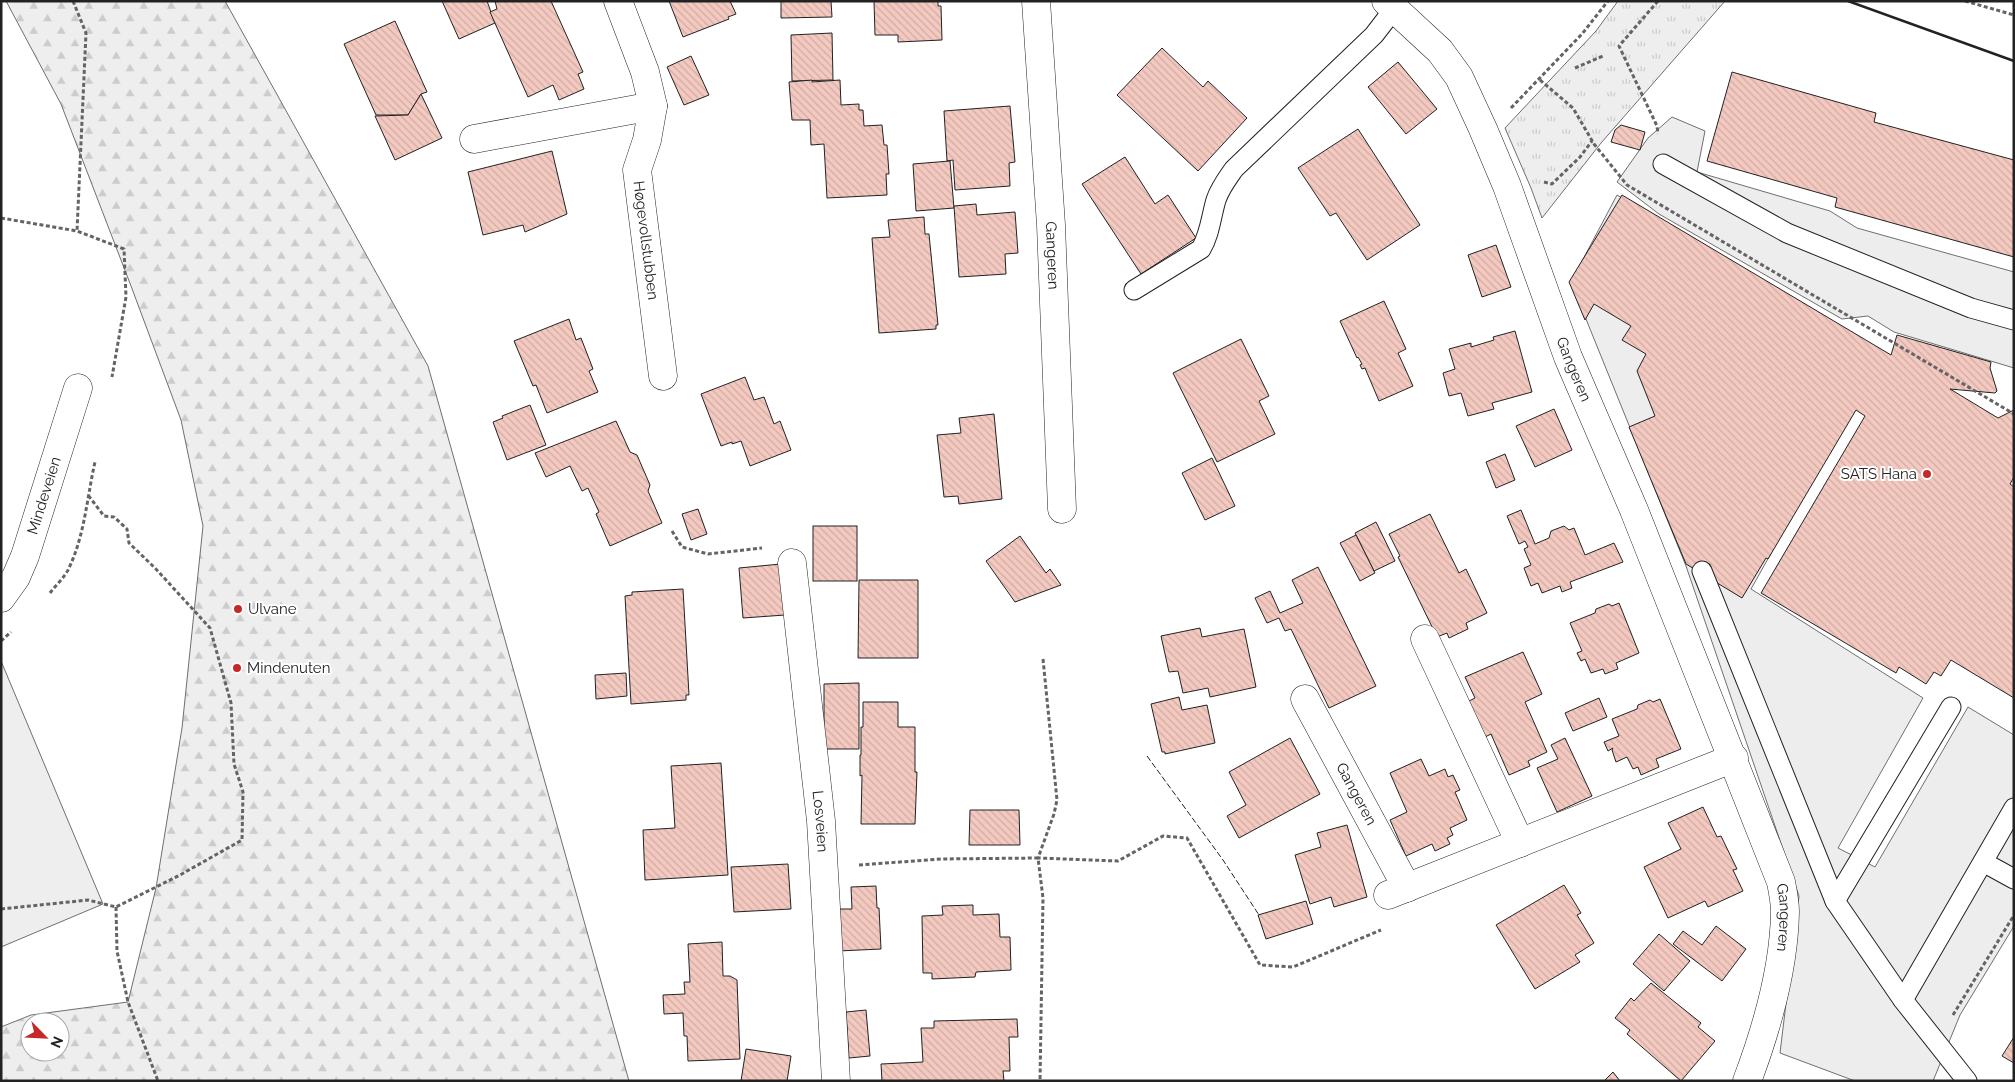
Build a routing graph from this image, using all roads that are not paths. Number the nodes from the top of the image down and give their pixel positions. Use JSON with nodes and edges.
{"nodes":[{"id":1,"x":618,"y":1,"type":"edge"},
{"id":2,"x":1036,"y":1,"type":"edge"},
{"id":3,"x":1390,"y":5,"type":"edge"},
{"id":4,"x":653,"y":106,"type":"junction"},
{"id":5,"x":474,"y":138,"type":"dead end"},
{"id":6,"x":1663,"y":164,"type":"road end"},
{"id":7,"x":1134,"y":290,"type":"dead end"},
{"id":8,"x":2014,"y":320,"type":"edge"},
{"id":9,"x":663,"y":376,"type":"dead end"},
{"id":10,"x":78,"y":388,"type":"dead end"},
{"id":11,"x":1062,"y":509,"type":"dead end"},
{"id":12,"x":792,"y":563,"type":"road end"},
{"id":13,"x":1702,"y":572,"type":"dead end"},
{"id":14,"x":1,"y":598,"type":"edge"},
{"id":15,"x":1425,"y":639,"type":"dead end"},
{"id":16,"x":1305,"y":699,"type":"dead end"},
{"id":17,"x":1951,"y":707,"type":"dead end"},
{"id":18,"x":1734,"y":758,"type":"junction"},
{"id":19,"x":2014,"y":808,"type":"edge"},
{"id":20,"x":1520,"y":843,"type":"junction"},
{"id":21,"x":1982,"y":862,"type":"junction"},
{"id":22,"x":2014,"y":879,"type":"edge"},
{"id":23,"x":1835,"y":901,"type":"junction"},
{"id":24,"x":1903,"y":1000,"type":"junction"},
{"id":25,"x":836,"y":1081,"type":"edge"},
{"id":26,"x":1747,"y":1081,"type":"edge"},
{"id":27,"x":1967,"y":1081,"type":"edge"}],
"edges":[{"from":1,"to":4,"type":"street","name":"Høgevollstubben"},
{"from":2,"to":11,"type":"street","name":"Gangeren"},
{"from":3,"to":7,"type":"lane"},
{"from":3,"to":18,"type":"street","name":"Gangeren"},
{"from":4,"to":5,"type":"street"},
{"from":4,"to":9,"type":"street","name":"Høgevollstubben"},
{"from":6,"to":8,"type":"lane"},
{"from":10,"to":14,"type":"street","name":"Mindeveien"},
{"from":12,"to":25,"type":"street","name":"Losveien"},
{"from":13,"to":23,"type":"lane"},
{"from":15,"to":20,"type":"street"},
{"from":16,"to":20,"type":"street","name":"Gangeren"},
{"from":17,"to":23,"type":"lane"},
{"from":18,"to":20,"type":"street","name":"Gangeren"},
{"from":18,"to":26,"type":"street","name":"Gangeren"},
{"from":19,"to":21,"type":"lane"},
{"from":21,"to":22,"type":"lane"},
{"from":21,"to":24,"type":"lane"},
{"from":23,"to":24,"type":"lane"},
{"from":24,"to":27,"type":"lane"}]}
